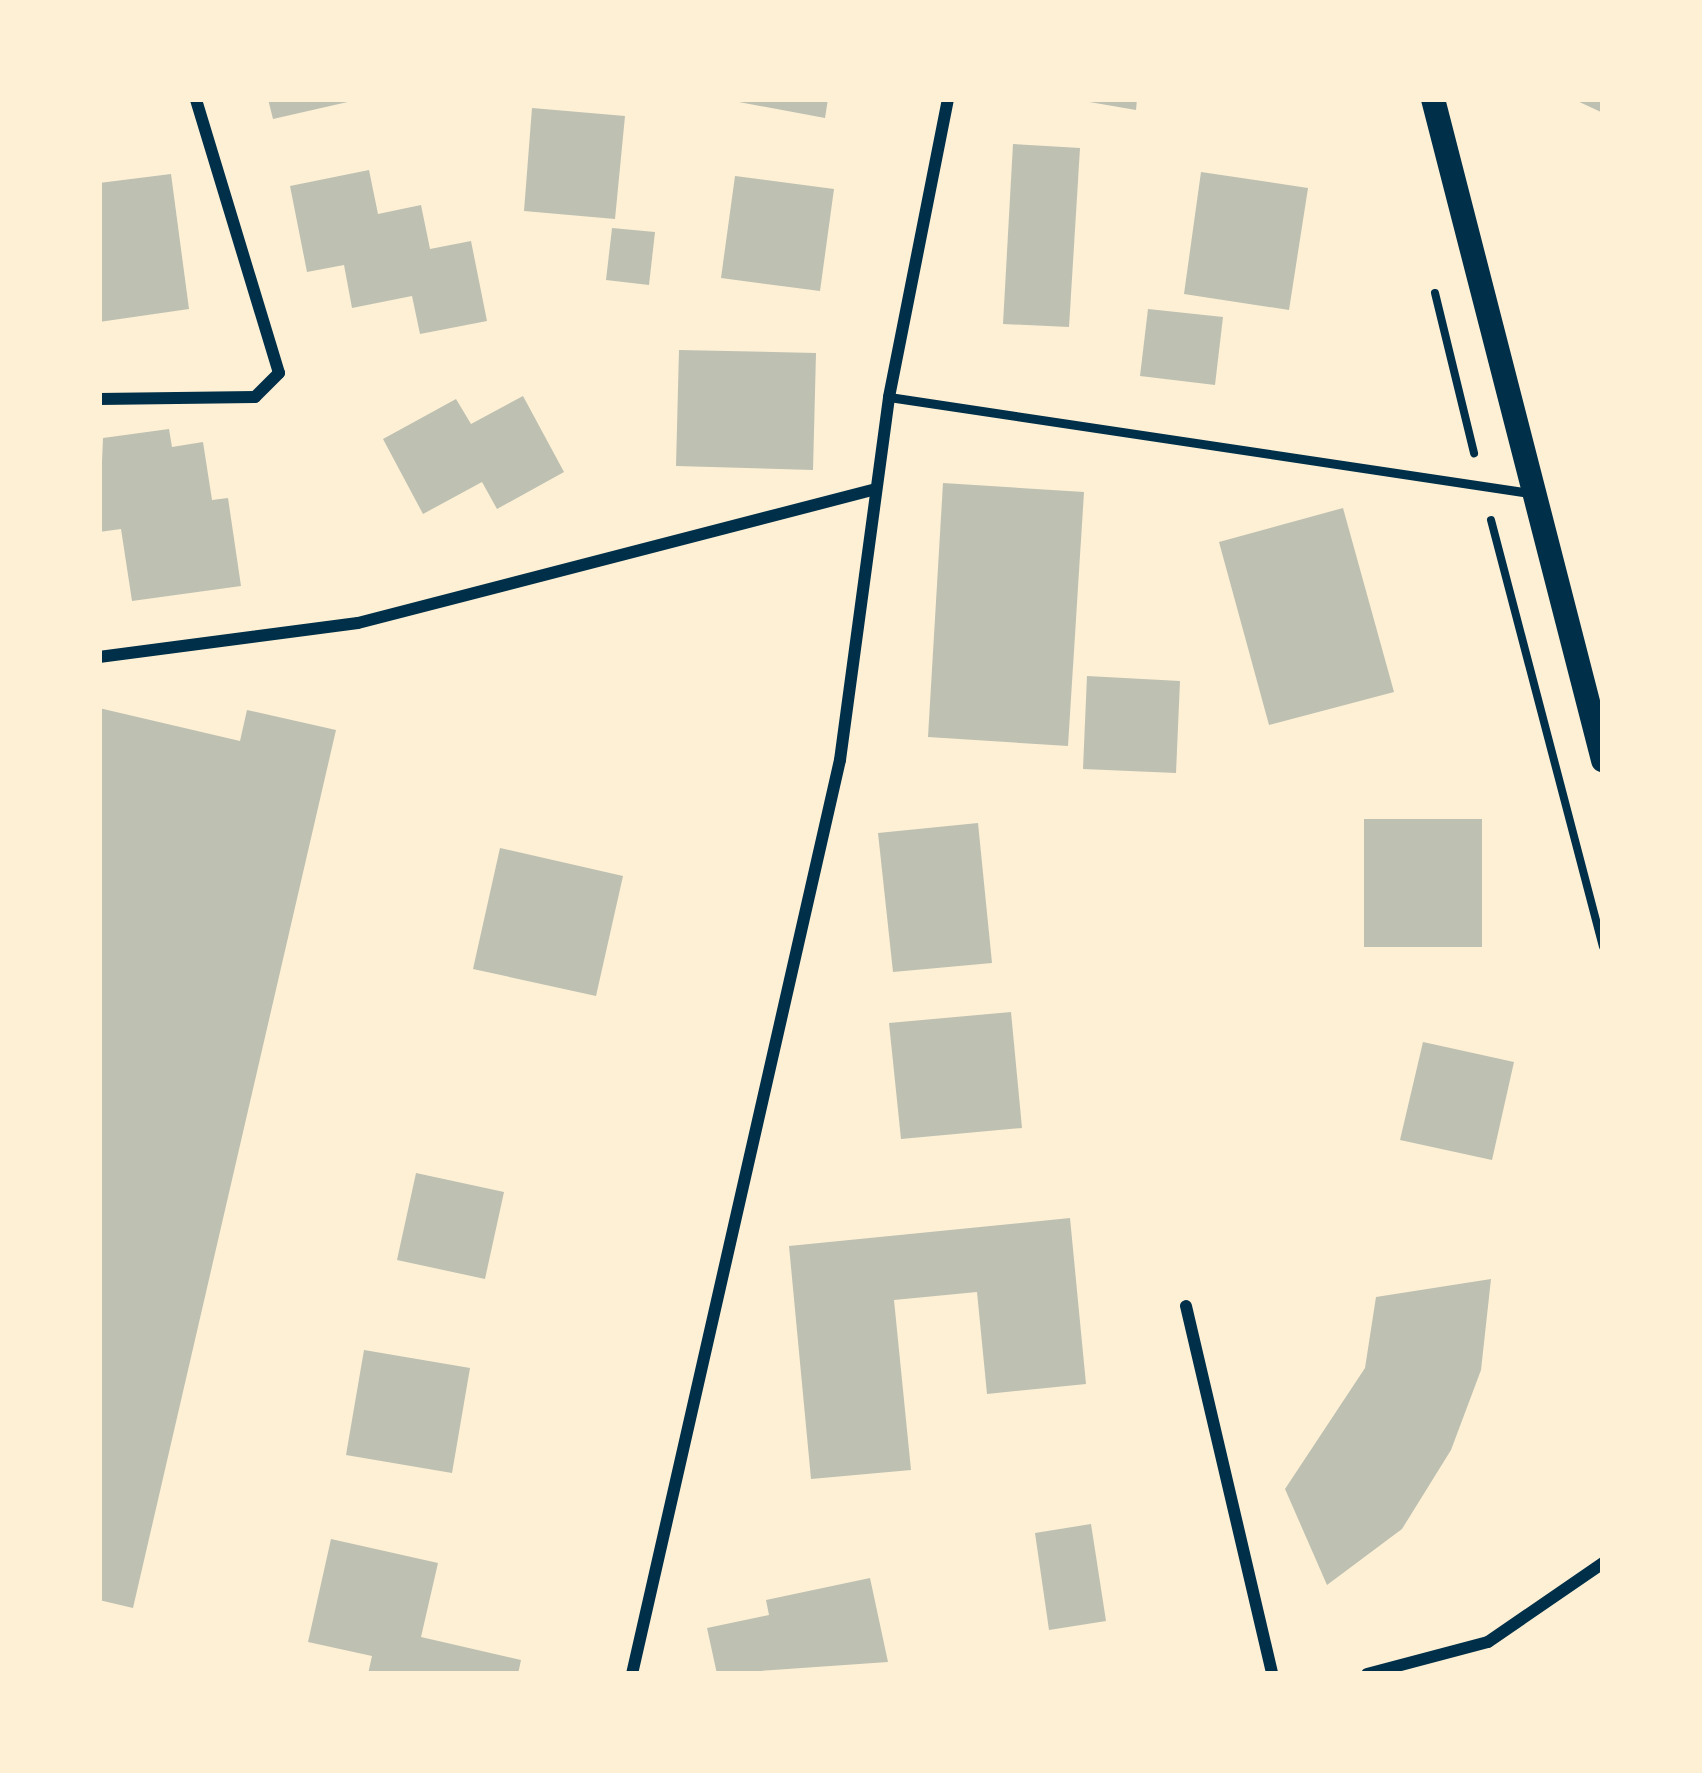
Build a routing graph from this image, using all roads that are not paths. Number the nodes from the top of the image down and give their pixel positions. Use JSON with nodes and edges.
{"nodes":[{"id":1,"x":196,"y":99,"type":"edge"},
{"id":2,"x":948,"y":99,"type":"edge"},
{"id":3,"x":1433,"y":99,"type":"edge"},
{"id":4,"x":890,"y":397,"type":"junction"},
{"id":5,"x":99,"y":399,"type":"edge"},
{"id":6,"x":876,"y":489,"type":"junction"},
{"id":7,"x":1530,"y":493,"type":"junction"},
{"id":8,"x":99,"y":657,"type":"edge"},
{"id":9,"x":1590,"y":681,"type":"edge"},
{"id":10,"x":1603,"y":760,"type":"edge"},
{"id":11,"x":1186,"y":1306,"type":"dead end"},
{"id":12,"x":1603,"y":1563,"type":"edge"},
{"id":13,"x":632,"y":1674,"type":"edge"},
{"id":14,"x":1272,"y":1674,"type":"edge"},
{"id":15,"x":1367,"y":1674,"type":"edge"}],
"edges":[{"from":1,"to":5,"type":"street"},
{"from":2,"to":4,"type":"street"},
{"from":3,"to":7,"type":"main road"},
{"from":4,"to":6,"type":"street"},
{"from":4,"to":7,"type":"lane"},
{"from":6,"to":8,"type":"street"},
{"from":6,"to":13,"type":"street"},
{"from":7,"to":9,"type":"main road"},
{"from":9,"to":10,"type":"main road"},
{"from":11,"to":14,"type":"street"},
{"from":12,"to":15,"type":"street"}]}
